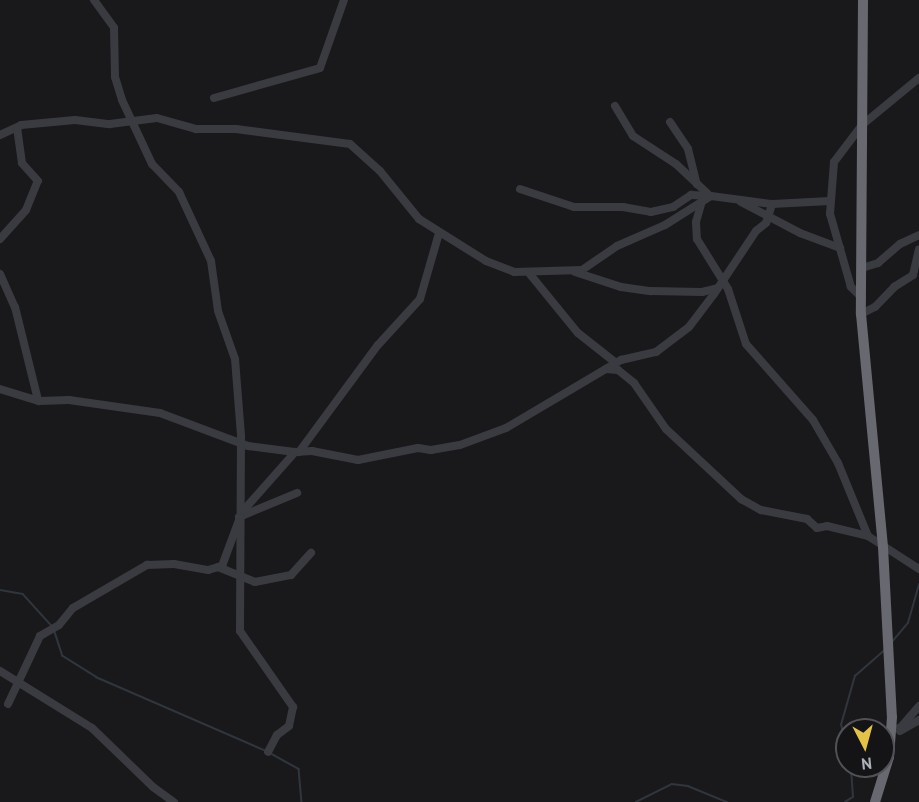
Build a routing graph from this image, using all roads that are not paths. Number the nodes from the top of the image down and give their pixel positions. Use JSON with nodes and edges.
{"nodes":[{"id":1,"x":94,"y":0,"type":"edge"},
{"id":2,"x":344,"y":0,"type":"edge"},
{"id":3,"x":863,"y":0,"type":"edge"},
{"id":4,"x":919,"y":78,"type":"edge"},
{"id":5,"x":214,"y":98,"type":"dead end"},
{"id":6,"x":615,"y":106,"type":"dead end"},
{"id":7,"x":132,"y":120,"type":"junction"},
{"id":8,"x":670,"y":122,"type":"dead end"},
{"id":9,"x":862,"y":125,"type":"junction"},
{"id":10,"x":17,"y":128,"type":"junction"},
{"id":11,"x":0,"y":135,"type":"edge"},
{"id":12,"x":697,"y":184,"type":"junction"},
{"id":13,"x":520,"y":189,"type":"dead end"},
{"id":14,"x":711,"y":196,"type":"junction"},
{"id":15,"x":702,"y":201,"type":"junction"},
{"id":16,"x":738,"y":201,"type":"junction"},
{"id":17,"x":830,"y":201,"type":"junction"},
{"id":18,"x":772,"y":204,"type":"junction"},
{"id":19,"x":769,"y":215,"type":"junction"},
{"id":20,"x":439,"y":233,"type":"junction"},
{"id":21,"x":919,"y":235,"type":"edge"},
{"id":22,"x":0,"y":239,"type":"edge"},
{"id":23,"x":840,"y":248,"type":"junction"},
{"id":24,"x":919,"y":250,"type":"edge"},
{"id":25,"x":862,"y":268,"type":"junction"},
{"id":26,"x":575,"y":272,"type":"junction"},
{"id":27,"x":529,"y":273,"type":"junction"},
{"id":28,"x":0,"y":274,"type":"edge"},
{"id":29,"x":722,"y":284,"type":"junction"},
{"id":30,"x":862,"y":298,"type":"junction"},
{"id":31,"x":861,"y":314,"type":"junction"},
{"id":32,"x":616,"y":363,"type":"junction"},
{"id":33,"x":605,"y":369,"type":"junction"},
{"id":34,"x":0,"y":389,"type":"edge"},
{"id":35,"x":38,"y":400,"type":"junction"},
{"id":36,"x":241,"y":443,"type":"junction"},
{"id":37,"x":297,"y":452,"type":"junction"},
{"id":38,"x":297,"y":493,"type":"dead end"},
{"id":39,"x":239,"y":517,"type":"junction"},
{"id":40,"x":868,"y":536,"type":"junction"},
{"id":41,"x":883,"y":547,"type":"junction"},
{"id":42,"x":311,"y":553,"type":"dead end"},
{"id":43,"x":218,"y":567,"type":"junction"},
{"id":44,"x":919,"y":569,"type":"edge"},
{"id":45,"x":241,"y":578,"type":"junction"},
{"id":46,"x":0,"y":671,"type":"edge"},
{"id":47,"x":18,"y":681,"type":"junction"},
{"id":48,"x":8,"y":704,"type":"dead end"},
{"id":49,"x":919,"y":706,"type":"edge"},
{"id":50,"x":890,"y":718,"type":"edge"},
{"id":51,"x":919,"y":720,"type":"edge"},
{"id":52,"x":895,"y":731,"type":"edge"},
{"id":53,"x":895,"y":731,"type":"edge"},
{"id":54,"x":268,"y":752,"type":"dead end"},
{"id":55,"x":881,"y":778,"type":"edge"},
{"id":56,"x":174,"y":802,"type":"edge"},
{"id":57,"x":875,"y":802,"type":"edge"}],
"edges":[{"from":1,"to":7,"type":"street"},
{"from":2,"to":5,"type":"street"},
{"from":3,"to":9,"type":"highway"},
{"from":4,"to":9,"type":"street"},
{"from":6,"to":12,"type":"street"},
{"from":7,"to":10,"type":"street"},
{"from":7,"to":20,"type":"street"},
{"from":7,"to":36,"type":"street"},
{"from":8,"to":12,"type":"street"},
{"from":9,"to":17,"type":"street"},
{"from":9,"to":25,"type":"highway"},
{"from":10,"to":11,"type":"street"},
{"from":10,"to":22,"type":"street"},
{"from":12,"to":14,"type":"street"},
{"from":13,"to":14,"type":"street"},
{"from":14,"to":15,"type":"street"},
{"from":14,"to":16,"type":"street"},
{"from":15,"to":26,"type":"street"},
{"from":15,"to":29,"type":"street"},
{"from":16,"to":18,"type":"street"},
{"from":16,"to":19,"type":"street"},
{"from":17,"to":18,"type":"street"},
{"from":17,"to":23,"type":"street"},
{"from":18,"to":19,"type":"street"},
{"from":19,"to":23,"type":"street"},
{"from":19,"to":29,"type":"street"},
{"from":20,"to":27,"type":"street"},
{"from":20,"to":37,"type":"street"},
{"from":21,"to":25,"type":"street"},
{"from":23,"to":30,"type":"street"},
{"from":24,"to":31,"type":"street"},
{"from":25,"to":30,"type":"highway"},
{"from":26,"to":27,"type":"street"},
{"from":26,"to":29,"type":"street"},
{"from":27,"to":32,"type":"street"},
{"from":28,"to":35,"type":"street"},
{"from":29,"to":32,"type":"street"},
{"from":29,"to":40,"type":"street"},
{"from":30,"to":31,"type":"highway"},
{"from":31,"to":41,"type":"highway"},
{"from":32,"to":33,"type":"street"},
{"from":33,"to":37,"type":"street"},
{"from":33,"to":40,"type":"street"},
{"from":34,"to":35,"type":"street"},
{"from":35,"to":36,"type":"street"},
{"from":36,"to":37,"type":"street"},
{"from":36,"to":39,"type":"street"},
{"from":37,"to":39,"type":"street"},
{"from":38,"to":39,"type":"street"},
{"from":39,"to":43,"type":"street"},
{"from":39,"to":45,"type":"street"},
{"from":40,"to":41,"type":"street"},
{"from":41,"to":44,"type":"street"},
{"from":41,"to":50,"type":"highway"},
{"from":42,"to":45,"type":"street"},
{"from":43,"to":45,"type":"street"},
{"from":43,"to":47,"type":"street"},
{"from":45,"to":54,"type":"street"},
{"from":46,"to":47,"type":"street"},
{"from":47,"to":48,"type":"street"},
{"from":47,"to":56,"type":"street"},
{"from":49,"to":52,"type":"street"},
{"from":51,"to":53,"type":"street"},
{"from":55,"to":57,"type":"highway"}]}
